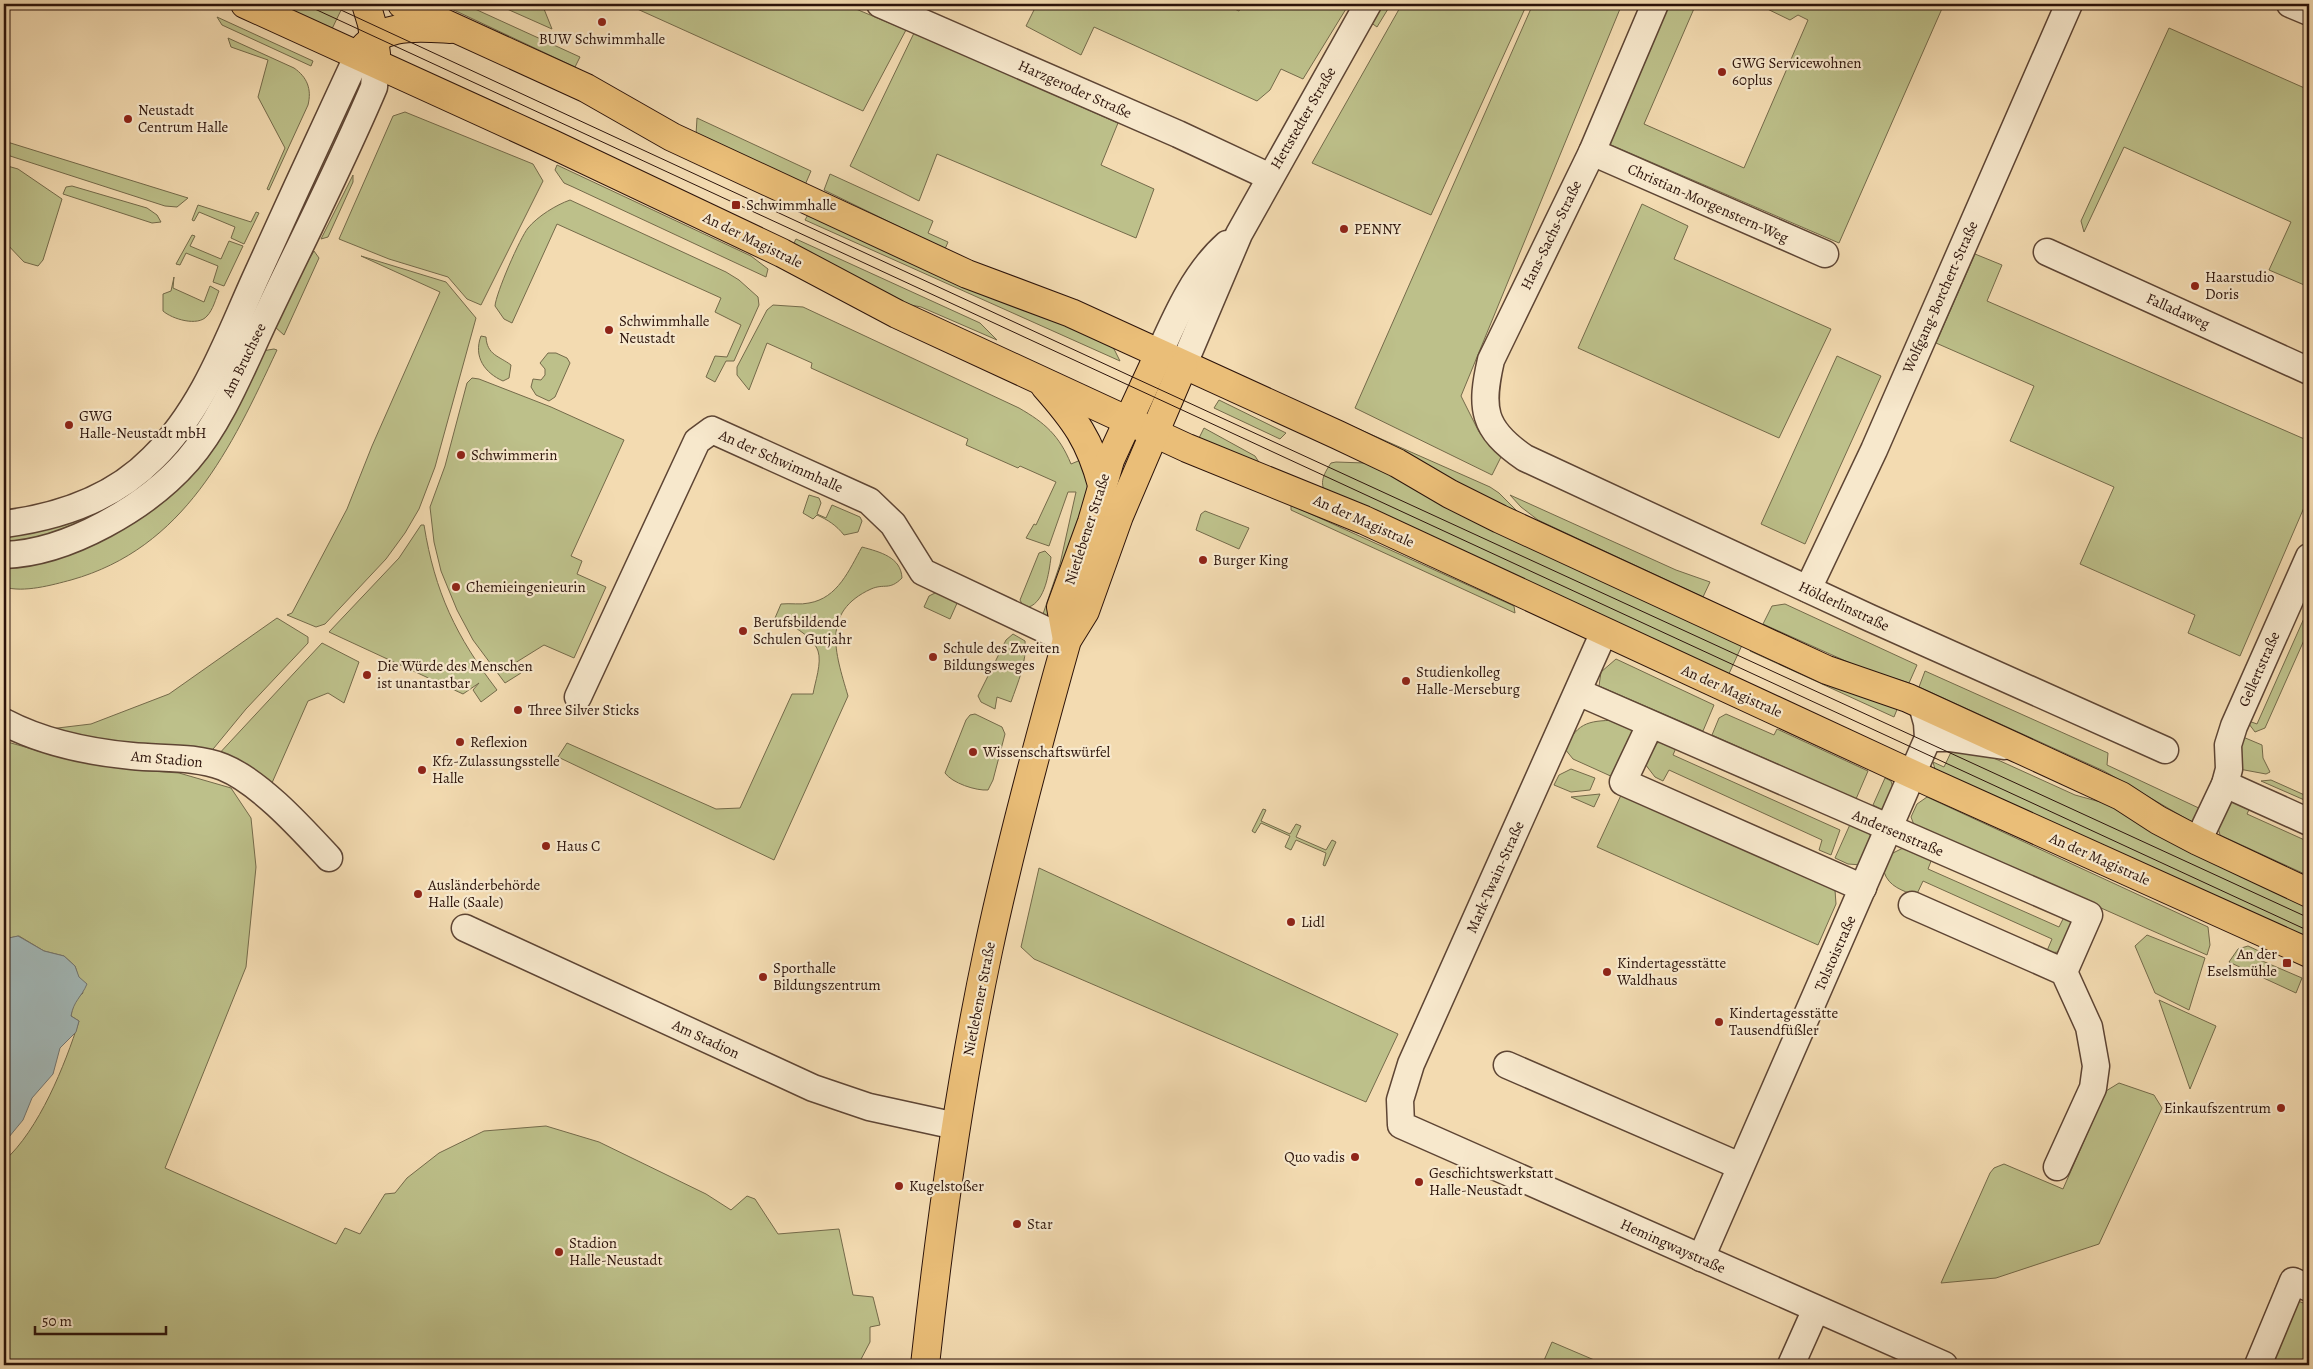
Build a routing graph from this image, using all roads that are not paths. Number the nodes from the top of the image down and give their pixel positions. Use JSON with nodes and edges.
{"nodes":[{"id":1,"x":245,"y":4,"type":"edge"},
{"id":2,"x":366,"y":4,"type":"edge"},
{"id":3,"x":402,"y":4,"type":"edge"},
{"id":4,"x":880,"y":4,"type":"edge"},
{"id":5,"x":1368,"y":4,"type":"edge"},
{"id":6,"x":1655,"y":4,"type":"edge"},
{"id":7,"x":2069,"y":4,"type":"edge"},
{"id":8,"x":2290,"y":4,"type":"edge"},
{"id":9,"x":2309,"y":12,"type":"edge"},
{"id":10,"x":461,"y":29,"type":"junction"},
{"id":11,"x":369,"y":52,"type":"junction"},
{"id":12,"x":1592,"y":152,"type":"junction"},
{"id":13,"x":1270,"y":177,"type":"junction"},
{"id":14,"x":2047,"y":252,"type":"dead end"},
{"id":15,"x":1825,"y":254,"type":"dead end"},
{"id":16,"x":1171,"y":360,"type":"junction"},
{"id":17,"x":2309,"y":371,"type":"edge"},
{"id":18,"x":1048,"y":384,"type":"junction"},
{"id":19,"x":1142,"y":392,"type":"junction"},
{"id":20,"x":1128,"y":421,"type":"junction"},
{"id":21,"x":1153,"y":432,"type":"junction"},
{"id":22,"x":1525,"y":458,"type":"joint"},
{"id":23,"x":1102,"y":485,"type":"junction"},
{"id":24,"x":4,"y":524,"type":"edge"},
{"id":25,"x":4,"y":555,"type":"edge"},
{"id":26,"x":2309,"y":557,"type":"edge"},
{"id":27,"x":1808,"y":589,"type":"junction"},
{"id":28,"x":1604,"y":632,"type":"junction"},
{"id":29,"x":1067,"y":640,"type":"junction"},
{"id":30,"x":1578,"y":692,"type":"junction"},
{"id":31,"x":578,"y":697,"type":"dead end"},
{"id":32,"x":1922,"y":705,"type":"junction"},
{"id":33,"x":4,"y":722,"type":"edge"},
{"id":34,"x":1650,"y":725,"type":"junction"},
{"id":35,"x":1928,"y":738,"type":"junction"},
{"id":36,"x":2017,"y":748,"type":"junction"},
{"id":37,"x":2166,"y":750,"type":"dead end"},
{"id":38,"x":1912,"y":774,"type":"junction"},
{"id":39,"x":2225,"y":784,"type":"junction"},
{"id":40,"x":2309,"y":822,"type":"edge"},
{"id":41,"x":1888,"y":829,"type":"junction"},
{"id":42,"x":2198,"y":841,"type":"junction"},
{"id":43,"x":329,"y":858,"type":"dead end"},
{"id":44,"x":1863,"y":888,"type":"junction"},
{"id":45,"x":2309,"y":893,"type":"edge"},
{"id":46,"x":1912,"y":904,"type":"dead end"},
{"id":47,"x":465,"y":928,"type":"dead end"},
{"id":48,"x":2309,"y":953,"type":"edge"},
{"id":49,"x":2064,"y":972,"type":"junction"},
{"id":50,"x":1507,"y":1065,"type":"dead end"},
{"id":51,"x":1401,"y":1125,"type":"joint"},
{"id":52,"x":956,"y":1126,"type":"junction"},
{"id":53,"x":1740,"y":1166,"type":"junction"},
{"id":54,"x":2057,"y":1167,"type":"dead end"},
{"id":55,"x":1701,"y":1258,"type":"junction"},
{"id":56,"x":2309,"y":1288,"type":"edge"},
{"id":57,"x":1816,"y":1309,"type":"junction"},
{"id":58,"x":925,"y":1365,"type":"edge"},
{"id":59,"x":1791,"y":1365,"type":"edge"},
{"id":60,"x":1944,"y":1365,"type":"edge"},
{"id":61,"x":2258,"y":1365,"type":"edge"}],
"edges":[{"from":1,"to":11,"type":"main road","name":"An der Magistrale"},
{"from":2,"to":11,"type":"main road"},
{"from":3,"to":10,"type":"main road"},
{"from":4,"to":13,"type":"street","name":"Harzgeroder Straße"},
{"from":5,"to":13,"type":"street","name":"Hettstedter Straße"},
{"from":6,"to":12,"type":"street","name":"Hans-Sachs-Straße"},
{"from":7,"to":27,"type":"street","name":"Wolfgang-Borchert-Straße"},
{"from":8,"to":9,"type":"street"},
{"from":10,"to":11,"type":"main road"},
{"from":10,"to":16,"type":"main road"},
{"from":11,"to":18,"type":"main road","name":"An der Magistrale"},
{"from":11,"to":24,"type":"street","name":"Am Bruchsee"},
{"from":11,"to":25,"type":"street","name":"Am Bruchsee"},
{"from":12,"to":15,"type":"street","name":"Christian-Morgenstern-Weg"},
{"from":12,"to":22,"type":"street","name":"Hans-Sachs-Straße"},
{"from":13,"to":16,"type":"street","name":"Hettstedter Straße"},
{"from":14,"to":17,"type":"street","name":"Falladaweg"},
{"from":16,"to":19,"type":"main road"},
{"from":16,"to":21,"type":"main road"},
{"from":16,"to":32,"type":"main road"},
{"from":18,"to":19,"type":"main road"},
{"from":18,"to":20,"type":"main road","name":"An der Magistrale"},
{"from":18,"to":23,"type":"main road"},
{"from":19,"to":20,"type":"main road"},
{"from":20,"to":21,"type":"main road","name":"An der Magistrale"},
{"from":20,"to":23,"type":"main road","name":"Nietlebener Straße"},
{"from":21,"to":28,"type":"main road","name":"An der Magistrale"},
{"from":21,"to":29,"type":"main road","name":"Nietlebener Straße"},
{"from":22,"to":27,"type":"street","name":"Hölderlinstraße"},
{"from":23,"to":29,"type":"main road","name":"Nietlebener Straße"},
{"from":26,"to":39,"type":"street","name":"Gellertstraße"},
{"from":27,"to":37,"type":"street","name":"Hölderlinstraße"},
{"from":28,"to":30,"type":"street","name":"Mark-Twain-Straße"},
{"from":28,"to":38,"type":"main road","name":"An der Magistrale"},
{"from":29,"to":31,"type":"street","name":"An der Schwimmhalle"},
{"from":29,"to":52,"type":"main road","name":"Nietlebener Straße"},
{"from":30,"to":34,"type":"street","name":"Andersenstraße"},
{"from":30,"to":51,"type":"street","name":"Mark-Twain-Straße"},
{"from":32,"to":35,"type":"street"},
{"from":32,"to":36,"type":"main road"},
{"from":33,"to":43,"type":"street","name":"Am Stadion"},
{"from":34,"to":41,"type":"street","name":"Andersenstraße"},
{"from":34,"to":44,"type":"street"},
{"from":35,"to":36,"type":"street"},
{"from":35,"to":38,"type":"street","name":"Tolstoistraße"},
{"from":36,"to":42,"type":"main road"},
{"from":38,"to":41,"type":"street","name":"Tolstoistraße"},
{"from":38,"to":48,"type":"main road","name":"An der Magistrale"},
{"from":39,"to":40,"type":"street"},
{"from":39,"to":42,"type":"street","name":"Gellertstraße"},
{"from":41,"to":44,"type":"street","name":"Tolstoistraße"},
{"from":41,"to":49,"type":"street","name":"Andersenstraße"},
{"from":42,"to":45,"type":"main road"},
{"from":44,"to":53,"type":"street","name":"Tolstoistraße"},
{"from":46,"to":49,"type":"street"},
{"from":47,"to":52,"type":"street","name":"Am Stadion"},
{"from":49,"to":54,"type":"street"},
{"from":50,"to":53,"type":"street"},
{"from":51,"to":55,"type":"street","name":"Hemingwaystraße"},
{"from":52,"to":58,"type":"main road","name":"Nietlebener Straße"},
{"from":53,"to":55,"type":"street","name":"Tolstoistraße"},
{"from":55,"to":57,"type":"street","name":"Hemingwaystraße"},
{"from":56,"to":61,"type":"street"},
{"from":57,"to":59,"type":"street"},
{"from":57,"to":60,"type":"street","name":"Hemingwaystraße"}]}
